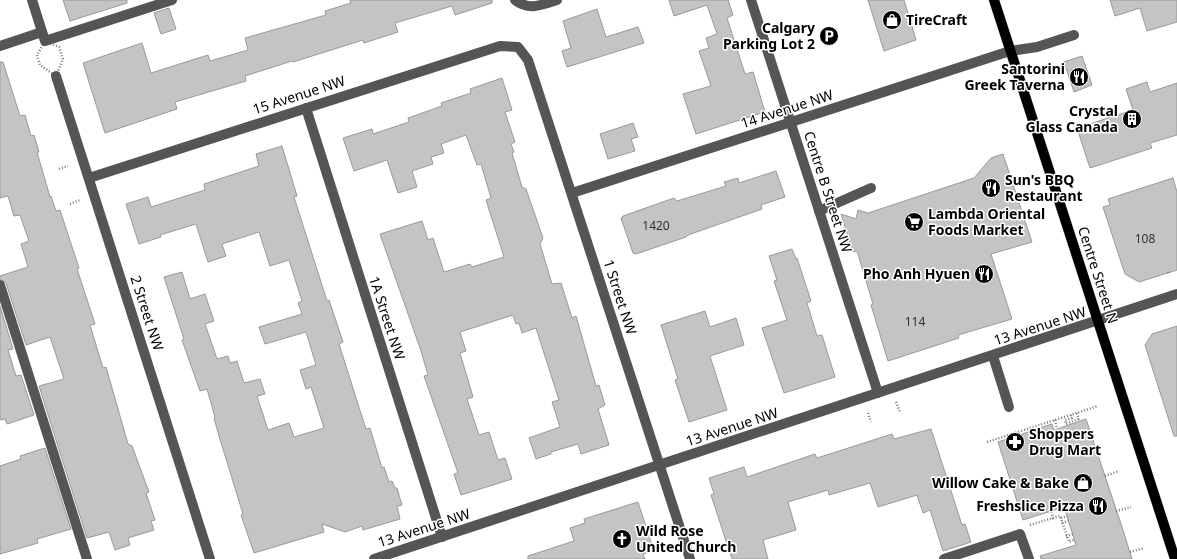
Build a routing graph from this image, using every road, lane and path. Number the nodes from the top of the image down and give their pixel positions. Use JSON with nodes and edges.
{"nodes":[{"id":1,"x":32,"y":0,"type":"edge"},
{"id":2,"x":172,"y":0,"type":"edge"},
{"id":3,"x":557,"y":0,"type":"edge"},
{"id":4,"x":751,"y":0,"type":"edge"},
{"id":5,"x":994,"y":0,"type":"edge"},
{"id":6,"x":519,"y":2,"type":"edge"},
{"id":7,"x":1074,"y":35,"type":"dead end"},
{"id":8,"x":44,"y":37,"type":"junction"},
{"id":9,"x":0,"y":46,"type":"edge"},
{"id":10,"x":518,"y":47,"type":"joint"},
{"id":11,"x":1010,"y":51,"type":"junction"},
{"id":12,"x":56,"y":76,"type":"junction"},
{"id":13,"x":306,"y":108,"type":"junction"},
{"id":14,"x":790,"y":122,"type":"junction"},
{"id":15,"x":68,"y":166,"type":"dead end"},
{"id":16,"x":59,"y":169,"type":"dead end"},
{"id":17,"x":89,"y":178,"type":"junction"},
{"id":18,"x":871,"y":188,"type":"dead end"},
{"id":19,"x":572,"y":193,"type":"junction"},
{"id":20,"x":80,"y":200,"type":"dead end"},
{"id":21,"x":70,"y":204,"type":"dead end"},
{"id":22,"x":819,"y":211,"type":"junction"},
{"id":23,"x":0,"y":285,"type":"edge"},
{"id":24,"x":1177,"y":294,"type":"edge"},
{"id":25,"x":1099,"y":321,"type":"junction"},
{"id":26,"x":993,"y":356,"type":"junction"},
{"id":27,"x":878,"y":394,"type":"junction"},
{"id":28,"x":896,"y":402,"type":"dead end"},
{"id":29,"x":1098,"y":406,"type":"dead end"},
{"id":30,"x":1009,"y":407,"type":"dead end"},
{"id":31,"x":900,"y":412,"type":"dead end"},
{"id":32,"x":868,"y":413,"type":"dead end"},
{"id":33,"x":1077,"y":413,"type":"junction"},
{"id":34,"x":1071,"y":415,"type":"junction"},
{"id":35,"x":1054,"y":420,"type":"junction"},
{"id":36,"x":871,"y":422,"type":"dead end"},
{"id":37,"x":1057,"y":428,"type":"dead end"},
{"id":38,"x":987,"y":442,"type":"dead end"},
{"id":39,"x":660,"y":465,"type":"junction"},
{"id":40,"x":1119,"y":471,"type":"dead end"},
{"id":41,"x":1105,"y":476,"type":"dead end"},
{"id":42,"x":1131,"y":507,"type":"dead end"},
{"id":43,"x":1116,"y":511,"type":"dead end"},
{"id":44,"x":1051,"y":512,"type":"dead end"},
{"id":45,"x":1067,"y":516,"type":"dead end"},
{"id":46,"x":1053,"y":518,"type":"junction"},
{"id":47,"x":1060,"y":518,"type":"junction"},
{"id":48,"x":1068,"y":521,"type":"dead end"},
{"id":49,"x":1062,"y":523,"type":"junction"},
{"id":50,"x":1025,"y":527,"type":"dead end"},
{"id":51,"x":1073,"y":534,"type":"dead end"},
{"id":52,"x":1066,"y":536,"type":"junction"},
{"id":53,"x":442,"y":537,"type":"junction"},
{"id":54,"x":1074,"y":540,"type":"dead end"},
{"id":55,"x":1144,"y":548,"type":"dead end"},
{"id":56,"x":1130,"y":552,"type":"dead end"},
{"id":57,"x":87,"y":559,"type":"edge"},
{"id":58,"x":210,"y":559,"type":"edge"},
{"id":59,"x":374,"y":559,"type":"edge"},
{"id":60,"x":690,"y":559,"type":"edge"},
{"id":61,"x":944,"y":559,"type":"edge"},
{"id":62,"x":1029,"y":559,"type":"edge"},
{"id":63,"x":1175,"y":559,"type":"edge"}],
"edges":[{"from":1,"to":8,"type":"street"},
{"from":2,"to":8,"type":"street"},
{"from":3,"to":6,"type":"street"},
{"from":4,"to":14,"type":"street","name":"Centre B Street NW"},
{"from":5,"to":11,"type":"main road","name":"Centre Street N"},
{"from":7,"to":11,"type":"street","name":"14 Avenue NW"},
{"from":8,"to":9,"type":"street"},
{"from":8,"to":12,"type":"path"},
{"from":8,"to":12,"type":"path"},
{"from":10,"to":13,"type":"street","name":"15 Avenue NW"},
{"from":10,"to":19,"type":"street","name":"1 Street NW"},
{"from":11,"to":14,"type":"street","name":"14 Avenue NW"},
{"from":11,"to":25,"type":"main road","name":"Centre Street N"},
{"from":12,"to":17,"type":"street","name":"2 Street NW"},
{"from":13,"to":17,"type":"street","name":"15 Avenue NW"},
{"from":13,"to":53,"type":"street","name":"1A Street NW"},
{"from":14,"to":19,"type":"street","name":"14 Avenue NW"},
{"from":14,"to":22,"type":"street","name":"Centre B Street NW"},
{"from":15,"to":16,"type":"path"},
{"from":17,"to":58,"type":"street","name":"2 Street NW"},
{"from":18,"to":22,"type":"street"},
{"from":19,"to":39,"type":"street","name":"1 Street NW"},
{"from":20,"to":21,"type":"path"},
{"from":22,"to":27,"type":"street","name":"Centre B Street NW"},
{"from":23,"to":57,"type":"street"},
{"from":24,"to":25,"type":"street","name":"13 Avenue NW"},
{"from":25,"to":26,"type":"street","name":"13 Avenue NW"},
{"from":25,"to":63,"type":"main road","name":"Centre Street N"},
{"from":26,"to":27,"type":"street","name":"13 Avenue NW"},
{"from":26,"to":30,"type":"street"},
{"from":27,"to":39,"type":"street","name":"13 Avenue NW"},
{"from":28,"to":31,"type":"path"},
{"from":29,"to":33,"type":"path"},
{"from":32,"to":36,"type":"path"},
{"from":33,"to":34,"type":"path"},
{"from":33,"to":34,"type":"path"},
{"from":34,"to":35,"type":"path"},
{"from":35,"to":37,"type":"path"},
{"from":35,"to":38,"type":"path"},
{"from":39,"to":53,"type":"street","name":"13 Avenue NW"},
{"from":39,"to":60,"type":"street","name":"1 Street NW"},
{"from":40,"to":41,"type":"path"},
{"from":42,"to":43,"type":"path"},
{"from":44,"to":46,"type":"path"},
{"from":45,"to":47,"type":"path"},
{"from":46,"to":47,"type":"path"},
{"from":46,"to":50,"type":"path"},
{"from":47,"to":49,"type":"path"},
{"from":48,"to":49,"type":"path"},
{"from":49,"to":52,"type":"path"},
{"from":51,"to":52,"type":"path"},
{"from":52,"to":54,"type":"path"},
{"from":53,"to":59,"type":"street","name":"13 Avenue NW"},
{"from":55,"to":56,"type":"path"},
{"from":61,"to":62,"type":"street"}]}
